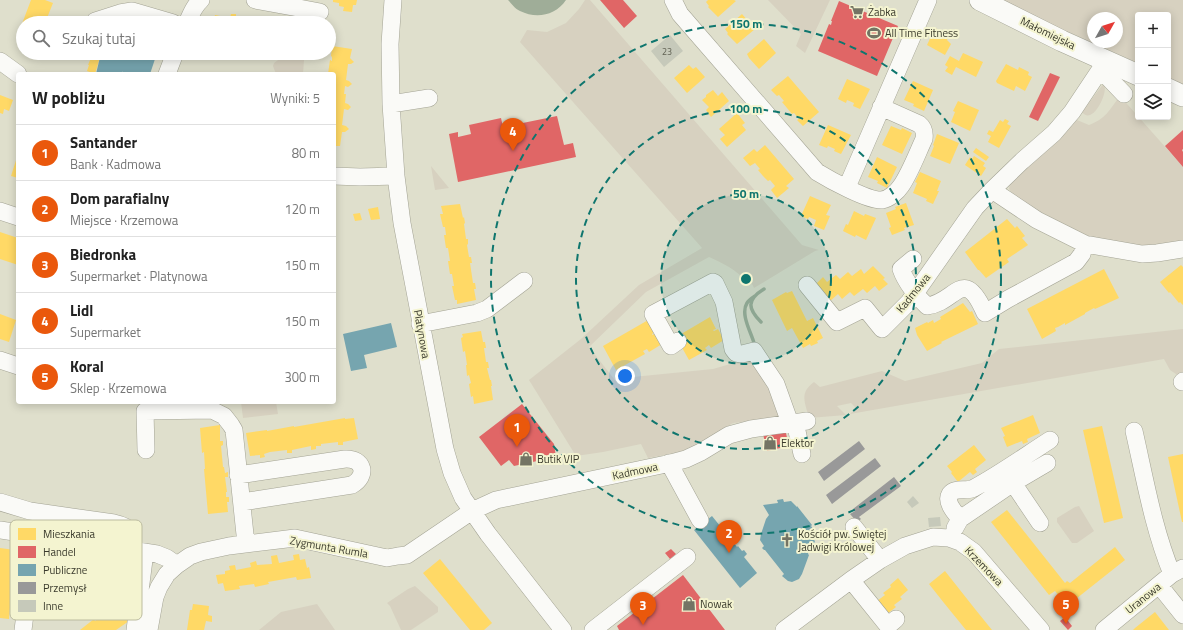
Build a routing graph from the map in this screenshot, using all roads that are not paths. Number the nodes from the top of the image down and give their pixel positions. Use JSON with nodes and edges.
{"nodes":[{"id":1,"x":201,"y":0,"type":"edge"},
{"id":2,"x":254,"y":0,"type":"edge"},
{"id":3,"x":393,"y":0,"type":"edge"},
{"id":4,"x":673,"y":0,"type":"edge"},
{"id":5,"x":928,"y":0,"type":"edge"},
{"id":6,"x":980,"y":0,"type":"edge"},
{"id":7,"x":320,"y":12,"type":"dead end"},
{"id":8,"x":111,"y":16,"type":"edge"},
{"id":9,"x":149,"y":16,"type":"edge"},
{"id":10,"x":190,"y":16,"type":"edge"},
{"id":11,"x":172,"y":60,"type":"edge"},
{"id":12,"x":0,"y":61,"type":"edge"},
{"id":13,"x":1103,"y":65,"type":"junction"},
{"id":14,"x":168,"y":72,"type":"edge"},
{"id":15,"x":16,"y":73,"type":"edge"},
{"id":16,"x":1135,"y":74,"type":"edge"},
{"id":17,"x":1171,"y":90,"type":"edge"},
{"id":18,"x":1124,"y":94,"type":"dead end"},
{"id":19,"x":1183,"y":96,"type":"edge"},
{"id":20,"x":429,"y":98,"type":"dead end"},
{"id":21,"x":391,"y":104,"type":"junction"},
{"id":22,"x":882,"y":107,"type":"junction"},
{"id":23,"x":336,"y":176,"type":"edge"},
{"id":24,"x":396,"y":176,"type":"junction"},
{"id":25,"x":847,"y":187,"type":"junction"},
{"id":26,"x":992,"y":190,"type":"junction"},
{"id":27,"x":0,"y":211,"type":"edge"},
{"id":28,"x":16,"y":216,"type":"edge"},
{"id":29,"x":1085,"y":244,"type":"junction"},
{"id":30,"x":1183,"y":249,"type":"edge"},
{"id":31,"x":913,"y":259,"type":"dead end"},
{"id":32,"x":524,"y":281,"type":"dead end"},
{"id":33,"x":807,"y":285,"type":"dead end"},
{"id":34,"x":916,"y":292,"type":"junction"},
{"id":35,"x":420,"y":324,"type":"junction"},
{"id":36,"x":678,"y":341,"type":"dead end"},
{"id":37,"x":797,"y":422,"type":"junction"},
{"id":38,"x":1134,"y":431,"type":"dead end"},
{"id":39,"x":1050,"y":440,"type":"dead end"},
{"id":40,"x":146,"y":450,"type":"dead end"},
{"id":41,"x":802,"y":454,"type":"dead end"},
{"id":42,"x":1047,"y":463,"type":"dead end"},
{"id":43,"x":669,"y":464,"type":"junction"},
{"id":44,"x":238,"y":475,"type":"junction"},
{"id":45,"x":1013,"y":483,"type":"junction"},
{"id":46,"x":0,"y":502,"type":"edge"},
{"id":47,"x":242,"y":502,"type":"junction"},
{"id":48,"x":472,"y":510,"type":"junction"},
{"id":49,"x":960,"y":519,"type":"junction"},
{"id":50,"x":99,"y":520,"type":"edge"},
{"id":51,"x":700,"y":520,"type":"dead end"},
{"id":52,"x":1040,"y":523,"type":"dead end"},
{"id":53,"x":854,"y":528,"type":"dead end"},
{"id":54,"x":0,"y":530,"type":"edge"},
{"id":55,"x":10,"y":532,"type":"edge"},
{"id":56,"x":949,"y":538,"type":"junction"},
{"id":57,"x":246,"y":544,"type":"junction"},
{"id":58,"x":142,"y":552,"type":"edge"},
{"id":59,"x":687,"y":557,"type":"dead end"},
{"id":60,"x":880,"y":560,"type":"junction"},
{"id":61,"x":177,"y":565,"type":"junction"},
{"id":62,"x":1171,"y":576,"type":"edge"},
{"id":63,"x":851,"y":580,"type":"junction"},
{"id":64,"x":1183,"y":615,"type":"edge"},
{"id":65,"x":896,"y":619,"type":"dead end"},
{"id":66,"x":24,"y":620,"type":"edge"},
{"id":67,"x":135,"y":620,"type":"edge"},
{"id":68,"x":790,"y":628,"type":"edge"},
{"id":69,"x":23,"y":630,"type":"edge"},
{"id":70,"x":135,"y":630,"type":"edge"},
{"id":71,"x":149,"y":630,"type":"edge"},
{"id":72,"x":563,"y":630,"type":"edge"},
{"id":73,"x":593,"y":630,"type":"edge"},
{"id":74,"x":1041,"y":630,"type":"edge"},
{"id":75,"x":1104,"y":630,"type":"edge"}],
"edges":[{"from":1,"to":10,"type":"street"},
{"from":2,"to":7,"type":"street"},
{"from":3,"to":21,"type":"street","name":"Platynowa"},
{"from":4,"to":25,"type":"street"},
{"from":5,"to":22,"type":"street"},
{"from":6,"to":13,"type":"main road","name":"Małomiejska"},
{"from":8,"to":9,"type":"street"},
{"from":11,"to":14,"type":"street"},
{"from":12,"to":15,"type":"street"},
{"from":13,"to":16,"type":"main road","name":"Małomiejska"},
{"from":13,"to":18,"type":"street"},
{"from":13,"to":26,"type":"street","name":"Kadmowa"},
{"from":17,"to":19,"type":"main road"},
{"from":20,"to":21,"type":"street"},
{"from":21,"to":24,"type":"street","name":"Platynowa"},
{"from":22,"to":25,"type":"street"},
{"from":22,"to":25,"type":"street"},
{"from":23,"to":24,"type":"street"},
{"from":24,"to":35,"type":"street","name":"Platynowa"},
{"from":26,"to":29,"type":"street"},
{"from":26,"to":34,"type":"street","name":"Kadmowa"},
{"from":27,"to":28,"type":"street"},
{"from":29,"to":30,"type":"street"},
{"from":29,"to":34,"type":"street"},
{"from":31,"to":34,"type":"street"},
{"from":32,"to":35,"type":"street"},
{"from":33,"to":34,"type":"street","name":"Kadmowa"},
{"from":35,"to":48,"type":"street","name":"Platynowa"},
{"from":36,"to":37,"type":"street"},
{"from":37,"to":41,"type":"street"},
{"from":37,"to":43,"type":"street","name":"Kadmowa"},
{"from":38,"to":62,"type":"street"},
{"from":39,"to":49,"type":"street"},
{"from":40,"to":44,"type":"street"},
{"from":42,"to":45,"type":"street"},
{"from":43,"to":48,"type":"street","name":"Kadmowa"},
{"from":43,"to":51,"type":"street"},
{"from":44,"to":47,"type":"street"},
{"from":44,"to":47,"type":"street"},
{"from":45,"to":49,"type":"street"},
{"from":45,"to":52,"type":"street"},
{"from":46,"to":50,"type":"street"},
{"from":47,"to":57,"type":"street"},
{"from":48,"to":57,"type":"street","name":"Zygmunta Rumla"},
{"from":48,"to":72,"type":"street","name":"Platynowa"},
{"from":49,"to":56,"type":"street"},
{"from":53,"to":60,"type":"street"},
{"from":54,"to":55,"type":"street"},
{"from":56,"to":60,"type":"street","name":"Krzemowa"},
{"from":56,"to":74,"type":"street","name":"Krzemowa"},
{"from":57,"to":61,"type":"street","name":"Zygmunta Rumla"},
{"from":58,"to":61,"type":"street"},
{"from":59,"to":73,"type":"street"},
{"from":60,"to":63,"type":"street","name":"Krzemowa"},
{"from":61,"to":71,"type":"street","name":"Zygmunta Rumla"},
{"from":62,"to":64,"type":"street"},
{"from":62,"to":75,"type":"street","name":"Uranowa"},
{"from":63,"to":65,"type":"street"},
{"from":63,"to":68,"type":"street","name":"Krzemowa"},
{"from":66,"to":69,"type":"street"},
{"from":67,"to":70,"type":"street"}]}
